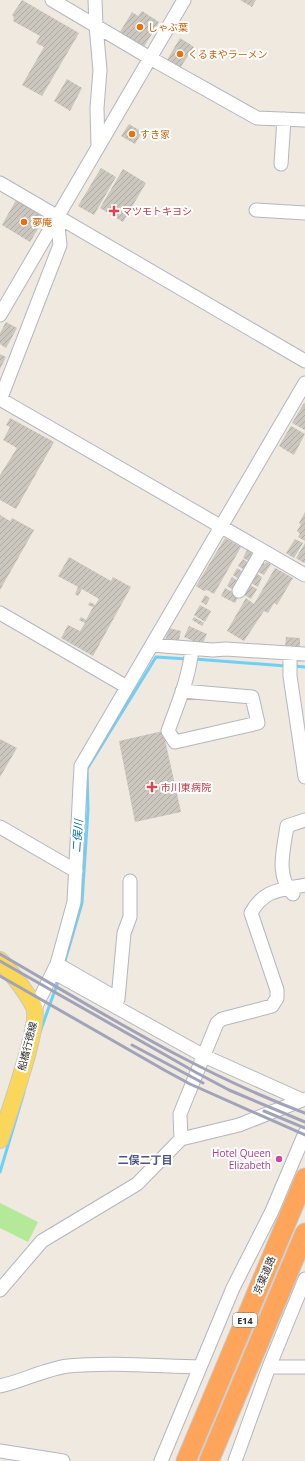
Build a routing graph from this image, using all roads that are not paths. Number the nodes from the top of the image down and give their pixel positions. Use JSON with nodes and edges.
{"nodes":[{"id":1,"x":52,"y":0,"type":"edge"},
{"id":2,"x":96,"y":0,"type":"edge"},
{"id":3,"x":184,"y":0,"type":"edge"},
{"id":4,"x":96,"y":26,"type":"junction"},
{"id":5,"x":150,"y":58,"type":"junction"},
{"id":6,"x":284,"y":119,"type":"junction"},
{"id":7,"x":305,"y":120,"type":"edge"},
{"id":8,"x":98,"y":146,"type":"junction"},
{"id":9,"x":281,"y":164,"type":"dead end"},
{"id":10,"x":0,"y":183,"type":"edge"},
{"id":11,"x":256,"y":210,"type":"dead end"},
{"id":12,"x":305,"y":213,"type":"edge"},
{"id":13,"x":57,"y":217,"type":"junction"},
{"id":14,"x":0,"y":315,"type":"edge"},
{"id":15,"x":305,"y":361,"type":"edge"},
{"id":16,"x":305,"y":383,"type":"edge"},
{"id":17,"x":0,"y":399,"type":"edge"},
{"id":18,"x":221,"y":527,"type":"junction"},
{"id":19,"x":262,"y":551,"type":"junction"},
{"id":20,"x":305,"y":575,"type":"edge"},
{"id":21,"x":239,"y":591,"type":"dead end"},
{"id":22,"x":0,"y":613,"type":"edge"},
{"id":23,"x":152,"y":645,"type":"junction"},
{"id":24,"x":192,"y":649,"type":"junction"},
{"id":25,"x":290,"y":653,"type":"junction"},
{"id":26,"x":305,"y":654,"type":"edge"},
{"id":27,"x":127,"y":687,"type":"junction"},
{"id":28,"x":182,"y":691,"type":"junction"},
{"id":29,"x":305,"y":777,"type":"edge"},
{"id":30,"x":305,"y":820,"type":"edge"},
{"id":31,"x":0,"y":827,"type":"edge"},
{"id":32,"x":76,"y":871,"type":"junction"},
{"id":33,"x":305,"y":878,"type":"edge"},
{"id":34,"x":130,"y":881,"type":"dead end"},
{"id":35,"x":305,"y":885,"type":"edge"},
{"id":36,"x":288,"y":888,"type":"junction"},
{"id":37,"x":305,"y":893,"type":"edge"},
{"id":38,"x":0,"y":960,"type":"edge"},
{"id":39,"x":55,"y":968,"type":"junction"},
{"id":40,"x":35,"y":1008,"type":"junction"},
{"id":41,"x":204,"y":1056,"type":"junction"},
{"id":42,"x":304,"y":1100,"type":"edge"},
{"id":43,"x":305,"y":1133,"type":"edge"},
{"id":44,"x":181,"y":1139,"type":"junction"},
{"id":45,"x":0,"y":1140,"type":"edge"},
{"id":46,"x":305,"y":1178,"type":"edge"},
{"id":47,"x":305,"y":1233,"type":"edge"},
{"id":48,"x":305,"y":1279,"type":"edge"},
{"id":49,"x":0,"y":1290,"type":"edge"},
{"id":50,"x":200,"y":1367,"type":"junction"},
{"id":51,"x":268,"y":1367,"type":"junction"},
{"id":52,"x":305,"y":1367,"type":"edge"},
{"id":53,"x":220,"y":1378,"type":"junction"},
{"id":54,"x":0,"y":1386,"type":"edge"},
{"id":55,"x":239,"y":1389,"type":"junction"},
{"id":56,"x":0,"y":1451,"type":"edge"},
{"id":57,"x":63,"y":1461,"type":"edge"},
{"id":58,"x":161,"y":1461,"type":"edge"},
{"id":59,"x":173,"y":1461,"type":"edge"},
{"id":60,"x":186,"y":1461,"type":"edge"},
{"id":61,"x":209,"y":1461,"type":"edge"},
{"id":62,"x":220,"y":1461,"type":"edge"},
{"id":63,"x":234,"y":1461,"type":"edge"}],
"edges":[{"from":1,"to":4,"type":"street"},
{"from":2,"to":4,"type":"street"},
{"from":3,"to":5,"type":"street"},
{"from":4,"to":5,"type":"street"},
{"from":4,"to":8,"type":"street"},
{"from":5,"to":6,"type":"street"},
{"from":5,"to":8,"type":"street"},
{"from":6,"to":7,"type":"street"},
{"from":6,"to":9,"type":"street"},
{"from":8,"to":13,"type":"street"},
{"from":10,"to":13,"type":"street"},
{"from":11,"to":12,"type":"street"},
{"from":13,"to":14,"type":"street"},
{"from":13,"to":15,"type":"street"},
{"from":13,"to":17,"type":"street"},
{"from":16,"to":18,"type":"street"},
{"from":17,"to":18,"type":"street"},
{"from":18,"to":19,"type":"street"},
{"from":18,"to":23,"type":"street"},
{"from":19,"to":20,"type":"street"},
{"from":19,"to":21,"type":"street"},
{"from":22,"to":27,"type":"street"},
{"from":23,"to":24,"type":"street"},
{"from":23,"to":27,"type":"street"},
{"from":24,"to":25,"type":"street"},
{"from":24,"to":28,"type":"street"},
{"from":25,"to":26,"type":"street"},
{"from":25,"to":29,"type":"street"},
{"from":27,"to":32,"type":"street"},
{"from":28,"to":28,"type":"street"},
{"from":30,"to":36,"type":"street"},
{"from":31,"to":32,"type":"street"},
{"from":32,"to":39,"type":"street"},
{"from":33,"to":36,"type":"street"},
{"from":34,"to":39,"type":"street"},
{"from":35,"to":36,"type":"street"},
{"from":36,"to":37,"type":"street"},
{"from":36,"to":41,"type":"street"},
{"from":38,"to":40,"type":"main road","name":"船橋行徳線"},
{"from":39,"to":40,"type":"street"},
{"from":39,"to":41,"type":"street"},
{"from":40,"to":45,"type":"main road","name":"船橋行徳線"},
{"from":41,"to":42,"type":"street"},
{"from":41,"to":44,"type":"street"},
{"from":42,"to":44,"type":"street"},
{"from":43,"to":50,"type":"street"},
{"from":44,"to":49,"type":"street"},
{"from":46,"to":53,"type":"highway","name":"京葉道路","number":"E14"},
{"from":47,"to":55,"type":"highway","number":"E14"},
{"from":48,"to":51,"type":"street"},
{"from":50,"to":54,"type":"street"},
{"from":50,"to":58,"type":"street"},
{"from":51,"to":52,"type":"street"},
{"from":51,"to":63,"type":"street"},
{"from":53,"to":59,"type":"highway"},
{"from":53,"to":60,"type":"highway","name":"京葉道路","number":"E14"},
{"from":55,"to":61,"type":"highway","number":"E14"},
{"from":55,"to":62,"type":"highway"},
{"from":56,"to":57,"type":"street"}]}
